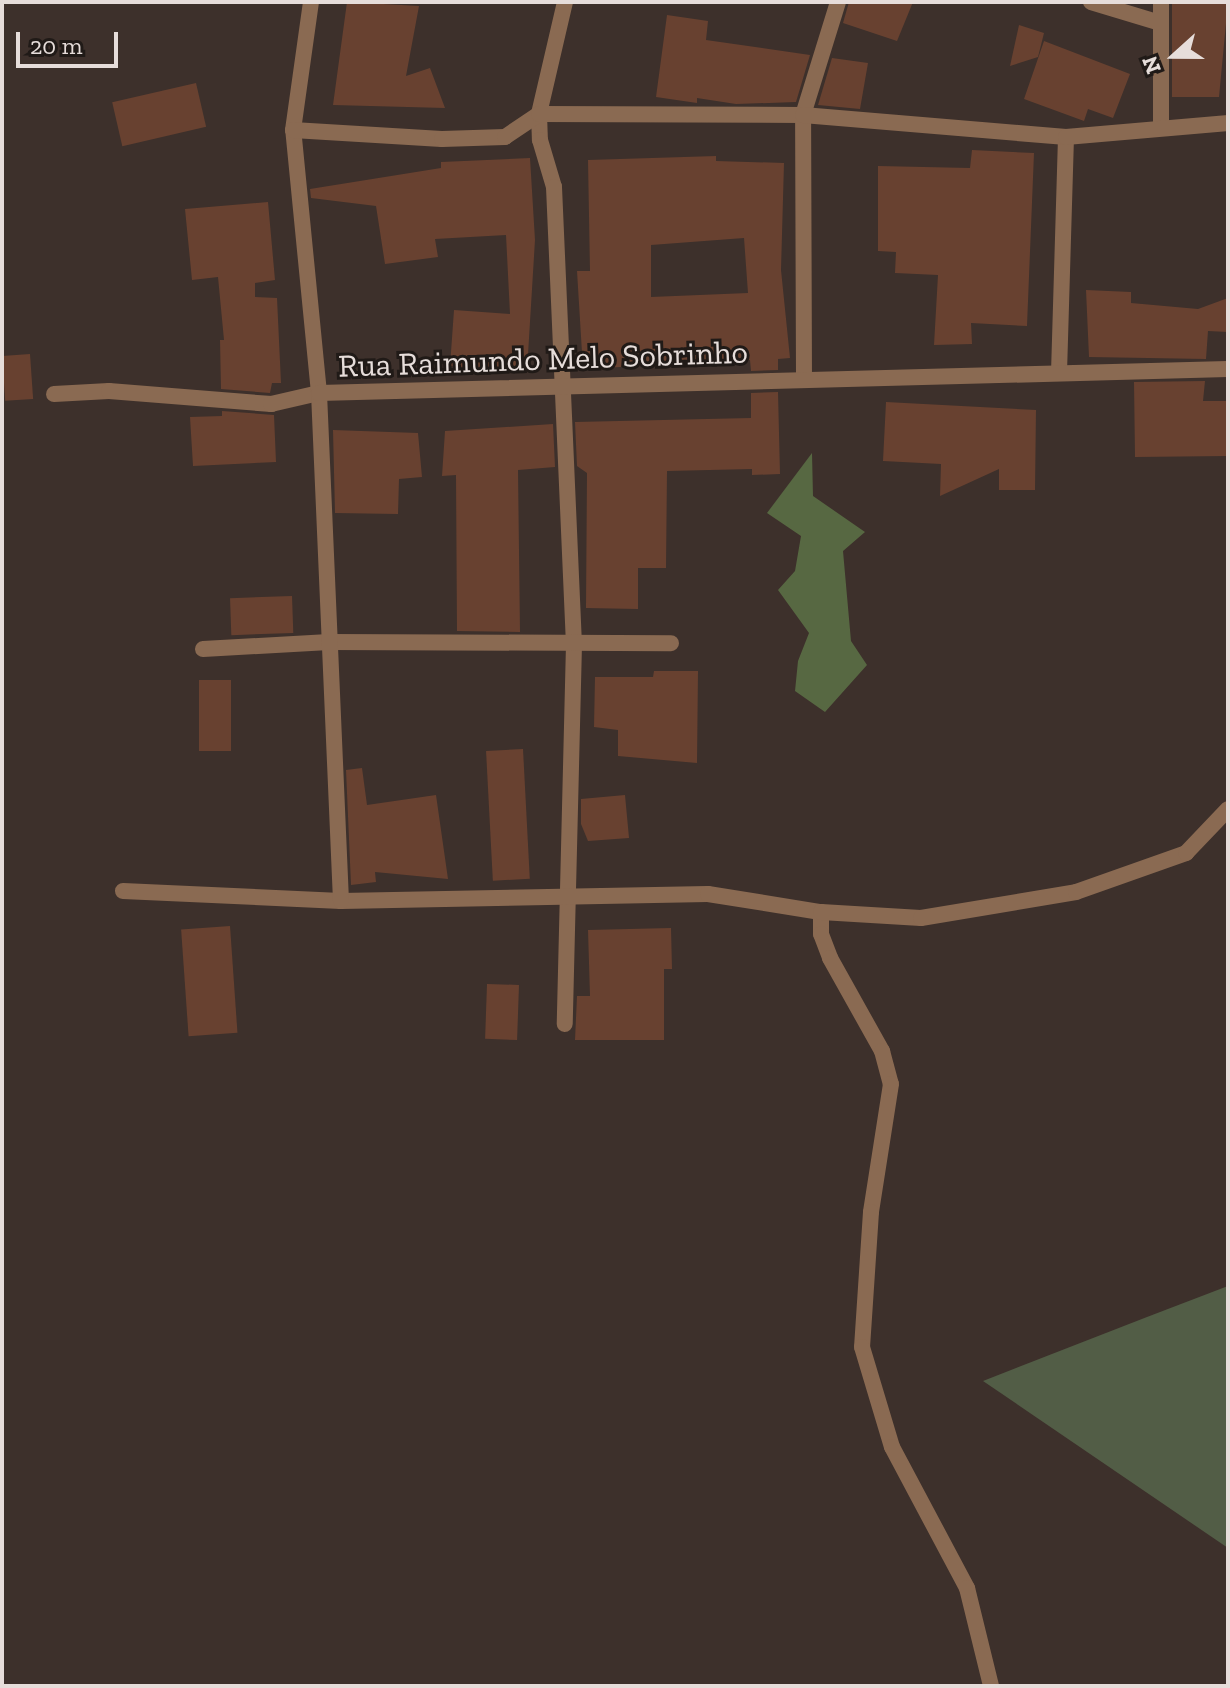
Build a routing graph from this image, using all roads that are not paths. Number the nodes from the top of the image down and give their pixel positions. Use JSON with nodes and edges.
{"nodes":[{"id":1,"x":311,"y":2,"type":"edge"},
{"id":2,"x":565,"y":2,"type":"edge"},
{"id":3,"x":838,"y":2,"type":"edge"},
{"id":4,"x":1091,"y":2,"type":"edge"},
{"id":5,"x":1161,"y":2,"type":"edge"},
{"id":6,"x":1160,"y":23,"type":"junction"},
{"id":7,"x":539,"y":114,"type":"junction"},
{"id":8,"x":803,"y":115,"type":"junction"},
{"id":9,"x":1228,"y":123,"type":"edge"},
{"id":10,"x":1161,"y":125,"type":"junction"},
{"id":11,"x":293,"y":130,"type":"junction"},
{"id":12,"x":1066,"y":137,"type":"junction"},
{"id":13,"x":1228,"y":369,"type":"edge"},
{"id":14,"x":1059,"y":373,"type":"junction"},
{"id":15,"x":804,"y":379,"type":"junction"},
{"id":16,"x":561,"y":387,"type":"junction"},
{"id":17,"x":319,"y":393,"type":"junction"},
{"id":18,"x":54,"y":394,"type":"dead end"},
{"id":19,"x":329,"y":642,"type":"junction"},
{"id":20,"x":671,"y":643,"type":"dead end"},
{"id":21,"x":574,"y":644,"type":"junction"},
{"id":22,"x":203,"y":649,"type":"dead end"},
{"id":23,"x":1228,"y":809,"type":"edge"},
{"id":24,"x":123,"y":891,"type":"dead end"},
{"id":25,"x":568,"y":898,"type":"junction"},
{"id":26,"x":341,"y":901,"type":"junction"},
{"id":27,"x":821,"y":912,"type":"junction"},
{"id":28,"x":565,"y":1024,"type":"dead end"},
{"id":29,"x":991,"y":1686,"type":"edge"}],
"edges":[{"from":1,"to":11,"type":"street"},
{"from":2,"to":7,"type":"street"},
{"from":3,"to":8,"type":"street"},
{"from":4,"to":6,"type":"street"},
{"from":5,"to":6,"type":"street"},
{"from":6,"to":10,"type":"street"},
{"from":7,"to":8,"type":"street"},
{"from":7,"to":11,"type":"street"},
{"from":7,"to":16,"type":"street"},
{"from":8,"to":12,"type":"street"},
{"from":8,"to":15,"type":"street"},
{"from":9,"to":10,"type":"street"},
{"from":10,"to":12,"type":"street"},
{"from":11,"to":17,"type":"street"},
{"from":12,"to":14,"type":"street"},
{"from":13,"to":14,"type":"street","name":"Rua Raimundo Melo Sobrinho"},
{"from":14,"to":15,"type":"street","name":"Rua Raimundo Melo Sobrinho"},
{"from":15,"to":16,"type":"street","name":"Rua Raimundo Melo Sobrinho"},
{"from":16,"to":17,"type":"street","name":"Rua Raimundo Melo Sobrinho"},
{"from":16,"to":21,"type":"street"},
{"from":17,"to":18,"type":"street"},
{"from":17,"to":19,"type":"street","name":"Rua Raimundo Melo Sobrinho"},
{"from":19,"to":21,"type":"street"},
{"from":19,"to":22,"type":"street"},
{"from":19,"to":26,"type":"street","name":"Rua Raimundo Melo Sobrinho"},
{"from":20,"to":21,"type":"street"},
{"from":21,"to":25,"type":"street"},
{"from":23,"to":27,"type":"street"},
{"from":24,"to":26,"type":"street"},
{"from":25,"to":26,"type":"street"},
{"from":25,"to":27,"type":"street"},
{"from":25,"to":28,"type":"street"},
{"from":27,"to":29,"type":"street"}]}
